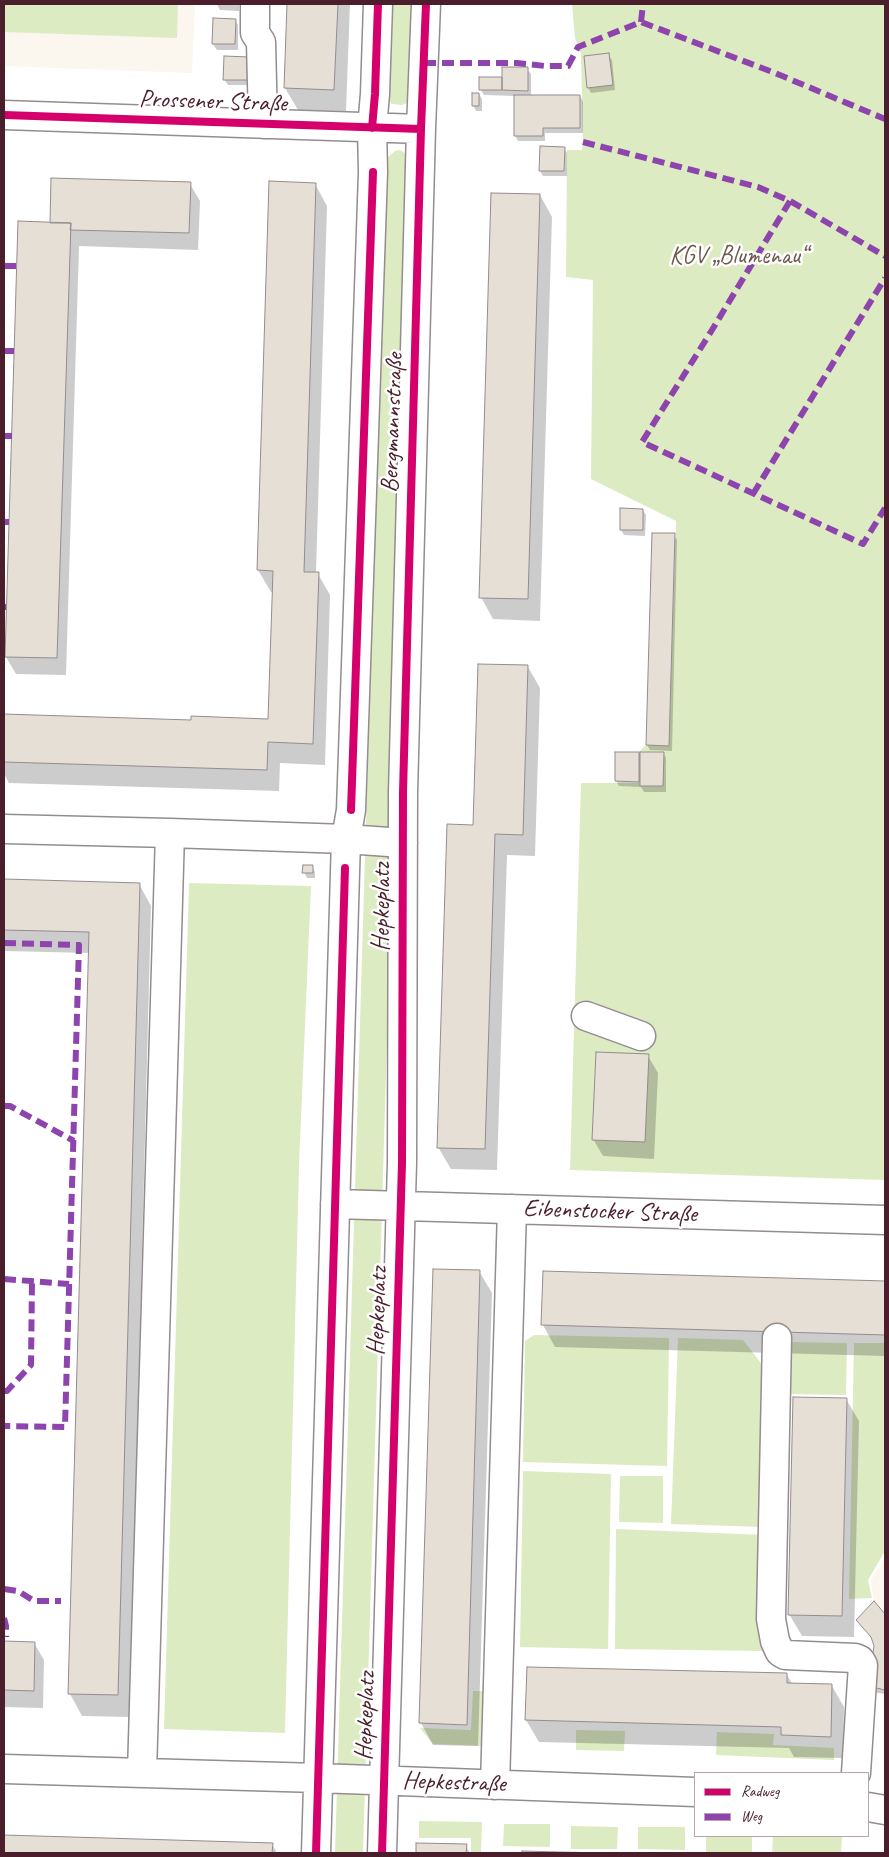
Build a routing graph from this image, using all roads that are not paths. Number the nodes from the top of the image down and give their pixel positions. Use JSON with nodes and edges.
{"nodes":[{"id":1,"x":255,"y":4,"type":"edge"},
{"id":2,"x":378,"y":4,"type":"edge"},
{"id":3,"x":426,"y":4,"type":"edge"},
{"id":4,"x":4,"y":116,"type":"edge"},
{"id":5,"x":263,"y":124,"type":"junction"},
{"id":6,"x":372,"y":128,"type":"junction"},
{"id":7,"x":421,"y":129,"type":"junction"},
{"id":8,"x":4,"y":829,"type":"edge"},
{"id":9,"x":170,"y":833,"type":"junction"},
{"id":10,"x":346,"y":839,"type":"junction"},
{"id":11,"x":402,"y":843,"type":"junction"},
{"id":12,"x":586,"y":1016,"type":"dead end"},
{"id":13,"x":641,"y":1036,"type":"dead end"},
{"id":14,"x":335,"y":1204,"type":"junction"},
{"id":15,"x":401,"y":1206,"type":"junction"},
{"id":16,"x":512,"y":1209,"type":"junction"},
{"id":17,"x":885,"y":1220,"type":"edge"},
{"id":18,"x":777,"y":1338,"type":"dead end"},
{"id":19,"x":4,"y":1769,"type":"edge"},
{"id":20,"x":856,"y":1772,"type":"edge"},
{"id":21,"x":142,"y":1773,"type":"junction"},
{"id":22,"x":318,"y":1778,"type":"junction"},
{"id":23,"x":384,"y":1781,"type":"junction"},
{"id":24,"x":495,"y":1784,"type":"junction"},
{"id":25,"x":694,"y":1792,"type":"edge"},
{"id":26,"x":869,"y":1807,"type":"edge"},
{"id":27,"x":885,"y":1810,"type":"edge"},
{"id":28,"x":316,"y":1853,"type":"edge"},
{"id":29,"x":382,"y":1853,"type":"edge"}],
"edges":[{"from":1,"to":5,"type":"street"},
{"from":2,"to":6,"type":"street","name":"Bergmannstraße"},
{"from":3,"to":7,"type":"street","name":"Bergmannstraße"},
{"from":4,"to":5,"type":"street","name":"Prossener Straße"},
{"from":5,"to":6,"type":"street","name":"Prossener Straße"},
{"from":6,"to":7,"type":"street","name":"Prossener Straße"},
{"from":6,"to":10,"type":"street","name":"Bergmannstraße"},
{"from":7,"to":11,"type":"street","name":"Bergmannstraße"},
{"from":8,"to":9,"type":"street","name":"Hepkeplatz"},
{"from":9,"to":10,"type":"street","name":"Hepkeplatz"},
{"from":9,"to":21,"type":"street"},
{"from":10,"to":11,"type":"street","name":"Hepkeplatz"},
{"from":10,"to":14,"type":"street","name":"Hepkeplatz"},
{"from":11,"to":15,"type":"street","name":"Hepkeplatz"},
{"from":12,"to":13,"type":"street"},
{"from":14,"to":15,"type":"street","name":"Eibenstocker Straße"},
{"from":14,"to":22,"type":"street","name":"Hepkeplatz"},
{"from":15,"to":16,"type":"street","name":"Eibenstocker Straße"},
{"from":15,"to":23,"type":"street","name":"Hepkeplatz"},
{"from":16,"to":17,"type":"street","name":"Eibenstocker Straße"},
{"from":16,"to":24,"type":"street"},
{"from":18,"to":20,"type":"street"},
{"from":19,"to":21,"type":"street","name":"Hepkestraße"},
{"from":21,"to":22,"type":"street","name":"Hepkestraße"},
{"from":22,"to":23,"type":"street","name":"Hepkestraße"},
{"from":22,"to":28,"type":"street","name":"Hepkeplatz"},
{"from":23,"to":24,"type":"street","name":"Hepkestraße"},
{"from":23,"to":29,"type":"street","name":"Hepkeplatz"},
{"from":24,"to":25,"type":"street","name":"Hepkestraße"},
{"from":26,"to":27,"type":"street"}]}
